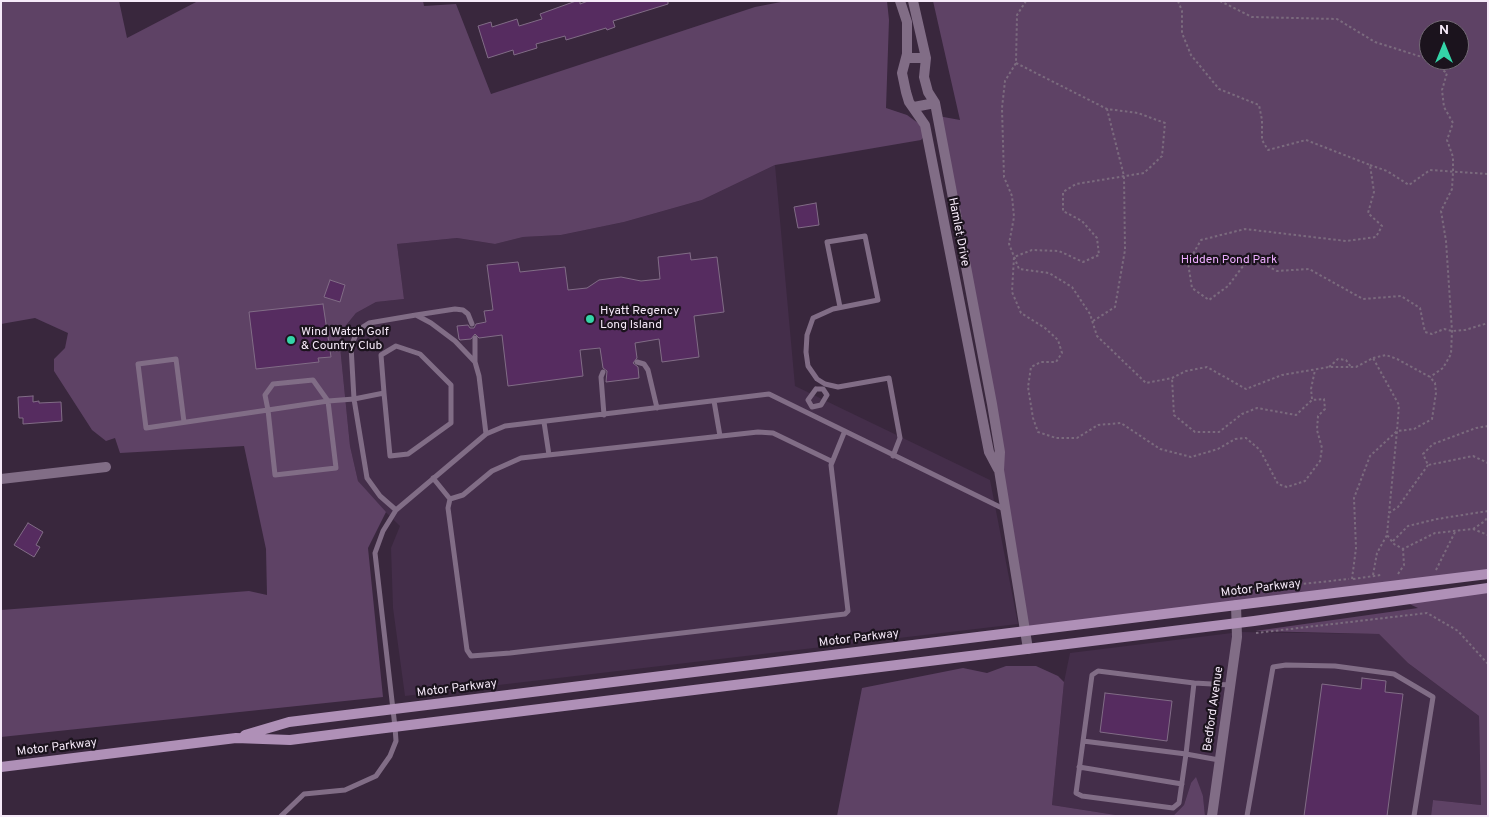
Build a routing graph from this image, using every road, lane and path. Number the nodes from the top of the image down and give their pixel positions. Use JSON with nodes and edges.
{"nodes":[{"id":1,"x":900,"y":1,"type":"edge"},
{"id":2,"x":914,"y":1,"type":"edge"},
{"id":3,"x":1026,"y":1,"type":"edge"},
{"id":4,"x":1178,"y":1,"type":"edge"},
{"id":5,"x":1220,"y":1,"type":"edge"},
{"id":6,"x":906,"y":58,"type":"junction"},
{"id":7,"x":926,"y":58,"type":"junction"},
{"id":8,"x":1016,"y":63,"type":"junction"},
{"id":9,"x":935,"y":102,"type":"junction"},
{"id":10,"x":914,"y":107,"type":"junction"},
{"id":11,"x":1107,"y":109,"type":"junction"},
{"id":12,"x":1370,"y":164,"type":"junction"},
{"id":13,"x":1453,"y":172,"type":"junction"},
{"id":14,"x":1488,"y":174,"type":"edge"},
{"id":15,"x":1124,"y":176,"type":"junction"},
{"id":16,"x":1014,"y":257,"type":"junction"},
{"id":17,"x":840,"y":307,"type":"junction"},
{"id":18,"x":416,"y":315,"type":"junction"},
{"id":19,"x":1092,"y":321,"type":"junction"},
{"id":20,"x":1488,"y":323,"type":"edge"},
{"id":21,"x":472,"y":324,"type":"dead end"},
{"id":22,"x":1452,"y":331,"type":"junction"},
{"id":23,"x":475,"y":338,"type":"dead end"},
{"id":24,"x":1374,"y":358,"type":"junction"},
{"id":25,"x":475,"y":362,"type":"junction"},
{"id":26,"x":637,"y":362,"type":"dead end"},
{"id":27,"x":1329,"y":367,"type":"junction"},
{"id":28,"x":1351,"y":367,"type":"junction"},
{"id":29,"x":1315,"y":370,"type":"junction"},
{"id":30,"x":603,"y":372,"type":"dead end"},
{"id":31,"x":1430,"y":377,"type":"junction"},
{"id":32,"x":1172,"y":378,"type":"junction"},
{"id":33,"x":824,"y":387,"type":"junction"},
{"id":34,"x":384,"y":393,"type":"junction"},
{"id":35,"x":354,"y":398,"type":"junction"},
{"id":36,"x":1312,"y":400,"type":"junction"},
{"id":37,"x":328,"y":401,"type":"junction"},
{"id":38,"x":714,"y":401,"type":"junction"},
{"id":39,"x":812,"y":407,"type":"junction"},
{"id":40,"x":657,"y":408,"type":"junction"},
{"id":41,"x":268,"y":410,"type":"junction"},
{"id":42,"x":604,"y":414,"type":"junction"},
{"id":43,"x":806,"y":414,"type":"junction"},
{"id":44,"x":184,"y":422,"type":"junction"},
{"id":45,"x":544,"y":422,"type":"junction"},
{"id":46,"x":1488,"y":426,"type":"edge"},
{"id":47,"x":1397,"y":432,"type":"junction"},
{"id":48,"x":844,"y":433,"type":"junction"},
{"id":49,"x":486,"y":434,"type":"junction"},
{"id":50,"x":720,"y":436,"type":"junction"},
{"id":51,"x":549,"y":454,"type":"junction"},
{"id":52,"x":893,"y":456,"type":"junction"},
{"id":53,"x":831,"y":461,"type":"junction"},
{"id":54,"x":1488,"y":463,"type":"edge"},
{"id":55,"x":1428,"y":465,"type":"junction"},
{"id":56,"x":106,"y":468,"type":"dead end"},
{"id":57,"x":998,"y":470,"type":"junction"},
{"id":58,"x":433,"y":478,"type":"junction"},
{"id":59,"x":1,"y":479,"type":"edge"},
{"id":60,"x":450,"y":499,"type":"junction"},
{"id":61,"x":1005,"y":509,"type":"junction"},
{"id":62,"x":396,"y":510,"type":"junction"},
{"id":63,"x":1488,"y":511,"type":"edge"},
{"id":64,"x":1389,"y":513,"type":"junction"},
{"id":65,"x":1488,"y":516,"type":"edge"},
{"id":66,"x":1473,"y":529,"type":"junction"},
{"id":67,"x":1455,"y":532,"type":"junction"},
{"id":68,"x":1387,"y":535,"type":"junction"},
{"id":69,"x":1488,"y":535,"type":"edge"},
{"id":70,"x":1393,"y":542,"type":"junction"},
{"id":71,"x":1403,"y":549,"type":"junction"},
{"id":72,"x":1436,"y":570,"type":"dead end"},
{"id":73,"x":1408,"y":573,"type":"dead end"},
{"id":74,"x":1488,"y":574,"type":"edge"},
{"id":75,"x":1373,"y":576,"type":"dead end"},
{"id":76,"x":1488,"y":588,"type":"edge"},
{"id":77,"x":1254,"y":589,"type":"dead end"},
{"id":78,"x":1236,"y":605,"type":"junction"},
{"id":79,"x":1237,"y":622,"type":"junction"},
{"id":80,"x":1026,"y":631,"type":"junction"},
{"id":81,"x":1256,"y":633,"type":"dead end"},
{"id":82,"x":1028,"y":649,"type":"junction"},
{"id":83,"x":1488,"y":664,"type":"edge"},
{"id":84,"x":1194,"y":683,"type":"junction"},
{"id":85,"x":1230,"y":684,"type":"junction"},
{"id":86,"x":393,"y":709,"type":"junction"},
{"id":87,"x":395,"y":727,"type":"junction"},
{"id":88,"x":236,"y":738,"type":"junction"},
{"id":89,"x":1083,"y":740,"type":"junction"},
{"id":90,"x":1186,"y":754,"type":"junction"},
{"id":91,"x":1219,"y":760,"type":"junction"},
{"id":92,"x":1,"y":768,"type":"edge"},
{"id":93,"x":1079,"y":768,"type":"junction"},
{"id":94,"x":1182,"y":784,"type":"junction"},
{"id":95,"x":281,"y":816,"type":"edge"},
{"id":96,"x":1212,"y":816,"type":"edge"},
{"id":97,"x":1247,"y":816,"type":"edge"},
{"id":98,"x":1414,"y":816,"type":"edge"}],
"edges":[{"from":1,"to":6,"type":"street","name":"Hamlet Drive"},
{"from":2,"to":7,"type":"street","name":"Hamlet Drive"},
{"from":3,"to":8,"type":"path"},
{"from":4,"to":12,"type":"path"},
{"from":5,"to":13,"type":"path"},
{"from":6,"to":7,"type":"street"},
{"from":6,"to":10,"type":"street","name":"Hamlet Drive"},
{"from":7,"to":9,"type":"street","name":"Hamlet Drive"},
{"from":8,"to":11,"type":"path"},
{"from":8,"to":16,"type":"path"},
{"from":9,"to":10,"type":"street"},
{"from":9,"to":57,"type":"street","name":"Hamlet Drive"},
{"from":10,"to":57,"type":"street","name":"Hamlet Drive"},
{"from":11,"to":15,"type":"path"},
{"from":11,"to":15,"type":"path"},
{"from":12,"to":13,"type":"path"},
{"from":12,"to":22,"type":"path"},
{"from":13,"to":14,"type":"path"},
{"from":13,"to":22,"type":"path"},
{"from":15,"to":16,"type":"path"},
{"from":15,"to":19,"type":"path"},
{"from":16,"to":19,"type":"path"},
{"from":16,"to":36,"type":"path"},
{"from":17,"to":17,"type":"lane"},
{"from":17,"to":33,"type":"lane"},
{"from":18,"to":21,"type":"lane"},
{"from":18,"to":25,"type":"lane"},
{"from":18,"to":35,"type":"lane"},
{"from":19,"to":32,"type":"path"},
{"from":20,"to":22,"type":"path"},
{"from":22,"to":31,"type":"path"},
{"from":23,"to":25,"type":"lane"},
{"from":24,"to":28,"type":"path"},
{"from":24,"to":31,"type":"path"},
{"from":24,"to":47,"type":"path"},
{"from":25,"to":49,"type":"lane"},
{"from":26,"to":40,"type":"lane"},
{"from":27,"to":28,"type":"path"},
{"from":27,"to":28,"type":"path"},
{"from":27,"to":29,"type":"path"},
{"from":29,"to":32,"type":"path"},
{"from":29,"to":36,"type":"path"},
{"from":30,"to":42,"type":"lane"},
{"from":31,"to":47,"type":"path"},
{"from":32,"to":36,"type":"path"},
{"from":33,"to":39,"type":"lane"},
{"from":33,"to":39,"type":"lane"},
{"from":33,"to":52,"type":"lane"},
{"from":34,"to":34,"type":"lane"},
{"from":34,"to":35,"type":"lane"},
{"from":35,"to":37,"type":"lane"},
{"from":35,"to":62,"type":"lane"},
{"from":37,"to":41,"type":"lane"},
{"from":37,"to":41,"type":"lane"},
{"from":37,"to":41,"type":"lane"},
{"from":38,"to":40,"type":"lane"},
{"from":38,"to":43,"type":"lane"},
{"from":38,"to":50,"type":"lane"},
{"from":39,"to":43,"type":"lane"},
{"from":40,"to":42,"type":"lane"},
{"from":41,"to":44,"type":"lane"},
{"from":42,"to":45,"type":"lane"},
{"from":43,"to":48,"type":"lane"},
{"from":44,"to":44,"type":"lane"},
{"from":45,"to":49,"type":"lane"},
{"from":45,"to":51,"type":"lane"},
{"from":46,"to":55,"type":"path"},
{"from":47,"to":64,"type":"path"},
{"from":47,"to":77,"type":"path"},
{"from":48,"to":52,"type":"lane"},
{"from":48,"to":53,"type":"lane"},
{"from":49,"to":58,"type":"lane"},
{"from":50,"to":51,"type":"lane"},
{"from":50,"to":53,"type":"lane"},
{"from":51,"to":60,"type":"lane"},
{"from":52,"to":61,"type":"lane"},
{"from":53,"to":60,"type":"lane"},
{"from":54,"to":55,"type":"path"},
{"from":55,"to":64,"type":"path"},
{"from":56,"to":59,"type":"street"},
{"from":57,"to":61,"type":"street","name":"Hamlet Drive"},
{"from":58,"to":60,"type":"lane"},
{"from":58,"to":62,"type":"lane"},
{"from":61,"to":80,"type":"street","name":"Hamlet Drive"},
{"from":62,"to":86,"type":"lane"},
{"from":63,"to":70,"type":"path"},
{"from":64,"to":68,"type":"path"},
{"from":65,"to":66,"type":"path"},
{"from":66,"to":67,"type":"path"},
{"from":66,"to":69,"type":"path"},
{"from":67,"to":71,"type":"path"},
{"from":67,"to":72,"type":"path"},
{"from":68,"to":70,"type":"path"},
{"from":68,"to":75,"type":"path"},
{"from":70,"to":71,"type":"path"},
{"from":71,"to":73,"type":"path"},
{"from":74,"to":78,"type":"main road","name":"Motor Parkway"},
{"from":76,"to":79,"type":"main road","name":"Motor Parkway"},
{"from":78,"to":79,"type":"street","name":"Bedford Avenue"},
{"from":78,"to":80,"type":"main road","name":"Motor Parkway"},
{"from":79,"to":82,"type":"main road","name":"Motor Parkway"},
{"from":79,"to":85,"type":"street","name":"Bedford Avenue"},
{"from":80,"to":82,"type":"street","name":"Hamlet Drive"},
{"from":80,"to":86,"type":"main road","name":"Motor Parkway"},
{"from":81,"to":83,"type":"path"},
{"from":82,"to":87,"type":"main road","name":"Motor Parkway"},
{"from":84,"to":85,"type":"lane"},
{"from":84,"to":89,"type":"lane"},
{"from":84,"to":90,"type":"lane"},
{"from":85,"to":91,"type":"street","name":"Bedford Avenue"},
{"from":86,"to":87,"type":"lane"},
{"from":86,"to":88,"type":"main road","name":"Motor Parkway"},
{"from":87,"to":88,"type":"main road","name":"Motor Parkway"},
{"from":87,"to":95,"type":"lane"},
{"from":88,"to":92,"type":"main road","name":"Motor Parkway"},
{"from":89,"to":90,"type":"lane"},
{"from":89,"to":93,"type":"lane"},
{"from":90,"to":91,"type":"lane"},
{"from":90,"to":94,"type":"lane"},
{"from":91,"to":96,"type":"street","name":"Bedford Avenue"},
{"from":93,"to":94,"type":"lane"},
{"from":93,"to":94,"type":"lane"},
{"from":97,"to":98,"type":"lane"}]}
